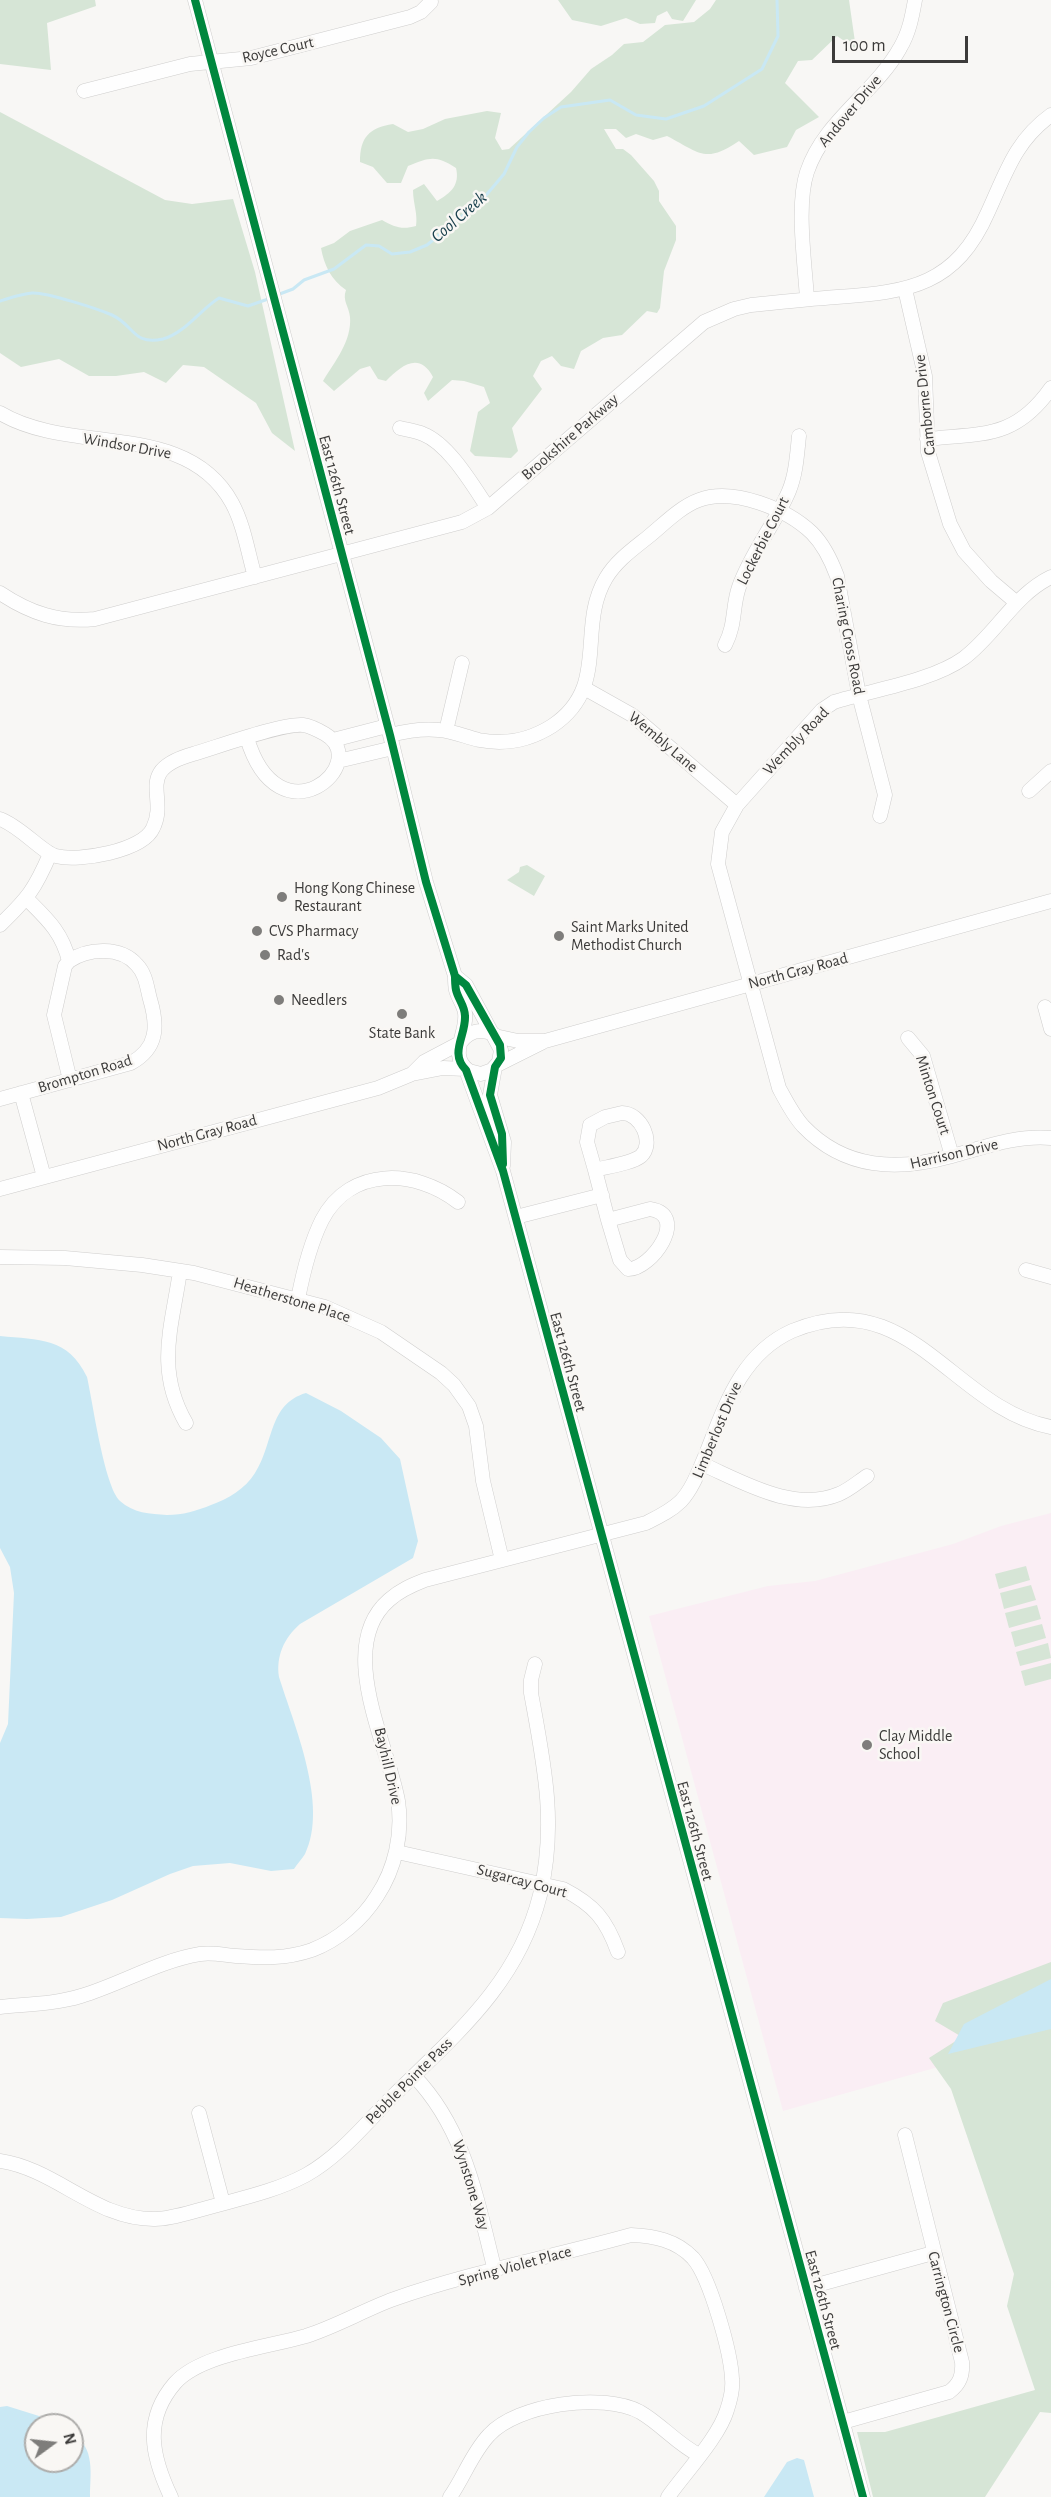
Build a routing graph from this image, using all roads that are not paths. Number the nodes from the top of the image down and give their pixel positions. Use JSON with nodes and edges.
{"nodes":[{"id":1,"x":195,"y":0,"type":"edge"},
{"id":2,"x":915,"y":0,"type":"edge"},
{"id":3,"x":431,"y":2,"type":"dead end"},
{"id":4,"x":211,"y":61,"type":"junction"},
{"id":5,"x":84,"y":91,"type":"dead end"},
{"id":6,"x":1051,"y":114,"type":"edge"},
{"id":7,"x":905,"y":289,"type":"junction"},
{"id":8,"x":807,"y":299,"type":"junction"},
{"id":9,"x":1051,"y":388,"type":"edge"},
{"id":10,"x":0,"y":413,"type":"edge"},
{"id":11,"x":400,"y":428,"type":"dead end"},
{"id":12,"x":799,"y":436,"type":"dead end"},
{"id":13,"x":927,"y":439,"type":"junction"},
{"id":14,"x":488,"y":508,"type":"junction"},
{"id":15,"x":779,"y":511,"type":"junction"},
{"id":16,"x":341,"y":554,"type":"junction"},
{"id":17,"x":1051,"y":577,"type":"edge"},
{"id":18,"x":255,"y":578,"type":"junction"},
{"id":19,"x":0,"y":593,"type":"edge"},
{"id":20,"x":1017,"y":603,"type":"junction"},
{"id":21,"x":725,"y":645,"type":"dead end"},
{"id":22,"x":462,"y":663,"type":"dead end"},
{"id":23,"x":584,"y":688,"type":"junction"},
{"id":24,"x":859,"y":695,"type":"junction"},
{"id":25,"x":446,"y":731,"type":"junction"},
{"id":26,"x":390,"y":736,"type":"junction"},
{"id":27,"x":247,"y":738,"type":"junction"},
{"id":28,"x":333,"y":740,"type":"junction"},
{"id":29,"x":338,"y":761,"type":"junction"},
{"id":30,"x":1051,"y":771,"type":"edge"},
{"id":31,"x":1029,"y":791,"type":"dead end"},
{"id":32,"x":737,"y":805,"type":"junction"},
{"id":33,"x":880,"y":816,"type":"dead end"},
{"id":34,"x":0,"y":819,"type":"edge"},
{"id":35,"x":50,"y":854,"type":"junction"},
{"id":36,"x":27,"y":899,"type":"junction"},
{"id":37,"x":1051,"y":901,"type":"edge"},
{"id":38,"x":0,"y":925,"type":"edge"},
{"id":39,"x":69,"y":961,"type":"junction"},
{"id":40,"x":455,"y":976,"type":"junction"},
{"id":41,"x":750,"y":985,"type":"junction"},
{"id":42,"x":1045,"y":1007,"type":"dead end"},
{"id":43,"x":1051,"y":1029,"type":"edge"},
{"id":44,"x":495,"y":1036,"type":"junction"},
{"id":45,"x":908,"y":1038,"type":"dead end"},
{"id":46,"x":545,"y":1041,"type":"junction"},
{"id":47,"x":460,"y":1043,"type":"junction"},
{"id":48,"x":496,"y":1066,"type":"junction"},
{"id":49,"x":466,"y":1069,"type":"junction"},
{"id":50,"x":412,"y":1074,"type":"junction"},
{"id":51,"x":70,"y":1080,"type":"junction"},
{"id":52,"x":21,"y":1093,"type":"junction"},
{"id":53,"x":0,"y":1099,"type":"edge"},
{"id":54,"x":1051,"y":1138,"type":"edge"},
{"id":55,"x":952,"y":1156,"type":"junction"},
{"id":56,"x":595,"y":1170,"type":"junction"},
{"id":57,"x":503,"y":1171,"type":"junction"},
{"id":58,"x":44,"y":1177,"type":"junction"},
{"id":59,"x":0,"y":1189,"type":"edge"},
{"id":60,"x":602,"y":1195,"type":"junction"},
{"id":61,"x":458,"y":1202,"type":"dead end"},
{"id":62,"x":516,"y":1217,"type":"junction"},
{"id":63,"x":608,"y":1220,"type":"junction"},
{"id":64,"x":0,"y":1257,"type":"edge"},
{"id":65,"x":1026,"y":1270,"type":"dead end"},
{"id":66,"x":180,"y":1271,"type":"junction"},
{"id":67,"x":1051,"y":1277,"type":"edge"},
{"id":68,"x":298,"y":1299,"type":"junction"},
{"id":69,"x":186,"y":1423,"type":"dead end"},
{"id":70,"x":1051,"y":1427,"type":"edge"},
{"id":71,"x":702,"y":1464,"type":"junction"},
{"id":72,"x":867,"y":1476,"type":"dead end"},
{"id":73,"x":602,"y":1535,"type":"junction"},
{"id":74,"x":502,"y":1560,"type":"junction"},
{"id":75,"x":536,"y":1664,"type":"dead end"},
{"id":76,"x":397,"y":1852,"type":"junction"},
{"id":77,"x":542,"y":1883,"type":"junction"},
{"id":78,"x":618,"y":1952,"type":"dead end"},
{"id":79,"x":0,"y":2007,"type":"edge"},
{"id":80,"x":414,"y":2076,"type":"junction"},
{"id":81,"x":199,"y":2112,"type":"dead end"},
{"id":82,"x":905,"y":2135,"type":"dead end"},
{"id":83,"x":0,"y":2161,"type":"edge"},
{"id":84,"x":223,"y":2203,"type":"junction"},
{"id":85,"x":933,"y":2253,"type":"junction"},
{"id":86,"x":495,"y":2271,"type":"junction"},
{"id":87,"x":806,"y":2288,"type":"junction"},
{"id":88,"x":843,"y":2422,"type":"junction"},
{"id":89,"x":699,"y":2455,"type":"junction"},
{"id":90,"x":171,"y":2497,"type":"edge"},
{"id":91,"x":450,"y":2497,"type":"edge"},
{"id":92,"x":668,"y":2497,"type":"edge"},
{"id":93,"x":863,"y":2497,"type":"edge"}],
"edges":[{"from":1,"to":4,"type":"street","name":"East 126th Street"},
{"from":2,"to":8,"type":"street","name":"Andover Drive"},
{"from":3,"to":4,"type":"street","name":"Royce Court"},
{"from":4,"to":5,"type":"street","name":"Royce Court"},
{"from":4,"to":16,"type":"street","name":"East 126th Street"},
{"from":6,"to":7,"type":"street","name":"Brookshire Parkway"},
{"from":7,"to":8,"type":"street","name":"Brookshire Parkway"},
{"from":7,"to":13,"type":"street","name":"Camborne Drive"},
{"from":8,"to":14,"type":"street","name":"Brookshire Parkway"},
{"from":9,"to":13,"type":"street"},
{"from":10,"to":18,"type":"street","name":"Windsor Drive"},
{"from":11,"to":14,"type":"street"},
{"from":12,"to":15,"type":"street","name":"Lockerbie Court"},
{"from":13,"to":20,"type":"street","name":"Camborne Drive"},
{"from":14,"to":16,"type":"street","name":"Brookshire Parkway"},
{"from":15,"to":21,"type":"street","name":"Lockerbie Court"},
{"from":15,"to":23,"type":"street","name":"Charing Cross Road"},
{"from":15,"to":24,"type":"street","name":"Charing Cross Road"},
{"from":16,"to":18,"type":"street","name":"Brookshire Parkway"},
{"from":16,"to":26,"type":"street","name":"East 126th Street"},
{"from":17,"to":20,"type":"street","name":"Wembly Road"},
{"from":18,"to":19,"type":"street","name":"Brookshire Parkway"},
{"from":20,"to":24,"type":"street","name":"Wembly Road"},
{"from":22,"to":25,"type":"street"},
{"from":23,"to":25,"type":"street","name":"Charing Cross Road"},
{"from":23,"to":32,"type":"street","name":"Wembly Lane"},
{"from":24,"to":32,"type":"street","name":"Wembly Road"},
{"from":24,"to":33,"type":"street","name":"Charing Cross Road"},
{"from":25,"to":26,"type":"street","name":"Charing Cross Road"},
{"from":26,"to":28,"type":"street","name":"Charing Cross Road"},
{"from":26,"to":29,"type":"street","name":"Charing Cross Road"},
{"from":26,"to":40,"type":"street","name":"East 126th Street"},
{"from":27,"to":28,"type":"street"},
{"from":27,"to":29,"type":"street"},
{"from":27,"to":35,"type":"street"},
{"from":28,"to":29,"type":"street"},
{"from":30,"to":31,"type":"street"},
{"from":32,"to":41,"type":"street","name":"Wembly Road"},
{"from":34,"to":35,"type":"street"},
{"from":35,"to":36,"type":"street"},
{"from":36,"to":38,"type":"street"},
{"from":36,"to":39,"type":"street"},
{"from":37,"to":41,"type":"street","name":"North Gray Road"},
{"from":39,"to":51,"type":"street"},
{"from":39,"to":51,"type":"street","name":"Brompton Road"},
{"from":40,"to":44,"type":"street","name":"East 126th Street"},
{"from":40,"to":47,"type":"street","name":"East 126th Street"},
{"from":41,"to":46,"type":"street","name":"North Gray Road"},
{"from":41,"to":55,"type":"street","name":"Harrison Drive"},
{"from":42,"to":43,"type":"street"},
{"from":44,"to":46,"type":"street","name":"North Gray Road"},
{"from":44,"to":47,"type":"street"},
{"from":44,"to":48,"type":"street"},
{"from":45,"to":55,"type":"street","name":"Minton Court"},
{"from":46,"to":48,"type":"street","name":"North Gray Road"},
{"from":47,"to":49,"type":"street"},
{"from":47,"to":50,"type":"street","name":"North Gray Road"},
{"from":48,"to":49,"type":"street"},
{"from":48,"to":57,"type":"street","name":"East 126th Street"},
{"from":49,"to":50,"type":"street","name":"North Gray Road"},
{"from":49,"to":57,"type":"street","name":"East 126th Street"},
{"from":50,"to":58,"type":"street","name":"North Gray Road"},
{"from":51,"to":52,"type":"street","name":"Brompton Road"},
{"from":52,"to":53,"type":"street","name":"Brompton Road"},
{"from":52,"to":58,"type":"street"},
{"from":54,"to":55,"type":"street","name":"Harrison Drive"},
{"from":56,"to":56,"type":"street"},
{"from":56,"to":60,"type":"street"},
{"from":57,"to":62,"type":"street","name":"East 126th Street"},
{"from":58,"to":59,"type":"street","name":"North Gray Road"},
{"from":60,"to":62,"type":"street"},
{"from":60,"to":63,"type":"street"},
{"from":61,"to":68,"type":"street"},
{"from":62,"to":73,"type":"street","name":"East 126th Street"},
{"from":63,"to":63,"type":"street"},
{"from":64,"to":66,"type":"street","name":"Heatherstone Place"},
{"from":65,"to":67,"type":"street"},
{"from":66,"to":68,"type":"street","name":"Heatherstone Place"},
{"from":66,"to":69,"type":"street"},
{"from":68,"to":74,"type":"street","name":"Heatherstone Place"},
{"from":70,"to":71,"type":"street","name":"Limberlost Drive"},
{"from":71,"to":72,"type":"street"},
{"from":71,"to":73,"type":"street","name":"Limberlost Drive"},
{"from":73,"to":74,"type":"street","name":"Bayhill Drive"},
{"from":73,"to":87,"type":"street","name":"East 126th Street"},
{"from":74,"to":76,"type":"street","name":"Bayhill Drive"},
{"from":75,"to":77,"type":"street","name":"Pebble Pointe Pass"},
{"from":76,"to":77,"type":"street","name":"Sugarcay Court"},
{"from":76,"to":79,"type":"street","name":"Bayhill Drive"},
{"from":77,"to":78,"type":"street","name":"Sugarcay Court"},
{"from":77,"to":80,"type":"street","name":"Pebble Pointe Pass"},
{"from":80,"to":84,"type":"street","name":"Pebble Pointe Pass"},
{"from":80,"to":86,"type":"street","name":"Wynstone Way"},
{"from":81,"to":84,"type":"street"},
{"from":82,"to":85,"type":"street","name":"Carrington Circle"},
{"from":83,"to":84,"type":"street","name":"Pebble Pointe Pass"},
{"from":85,"to":87,"type":"street"},
{"from":85,"to":88,"type":"street","name":"Carrington Circle"},
{"from":86,"to":89,"type":"street","name":"Spring Violet Place"},
{"from":86,"to":90,"type":"street","name":"Spring Violet Place"},
{"from":87,"to":88,"type":"street","name":"East 126th Street"},
{"from":88,"to":93,"type":"street","name":"East 126th Street"},
{"from":89,"to":91,"type":"street"},
{"from":89,"to":92,"type":"street","name":"Spring Violet Place"}]}
